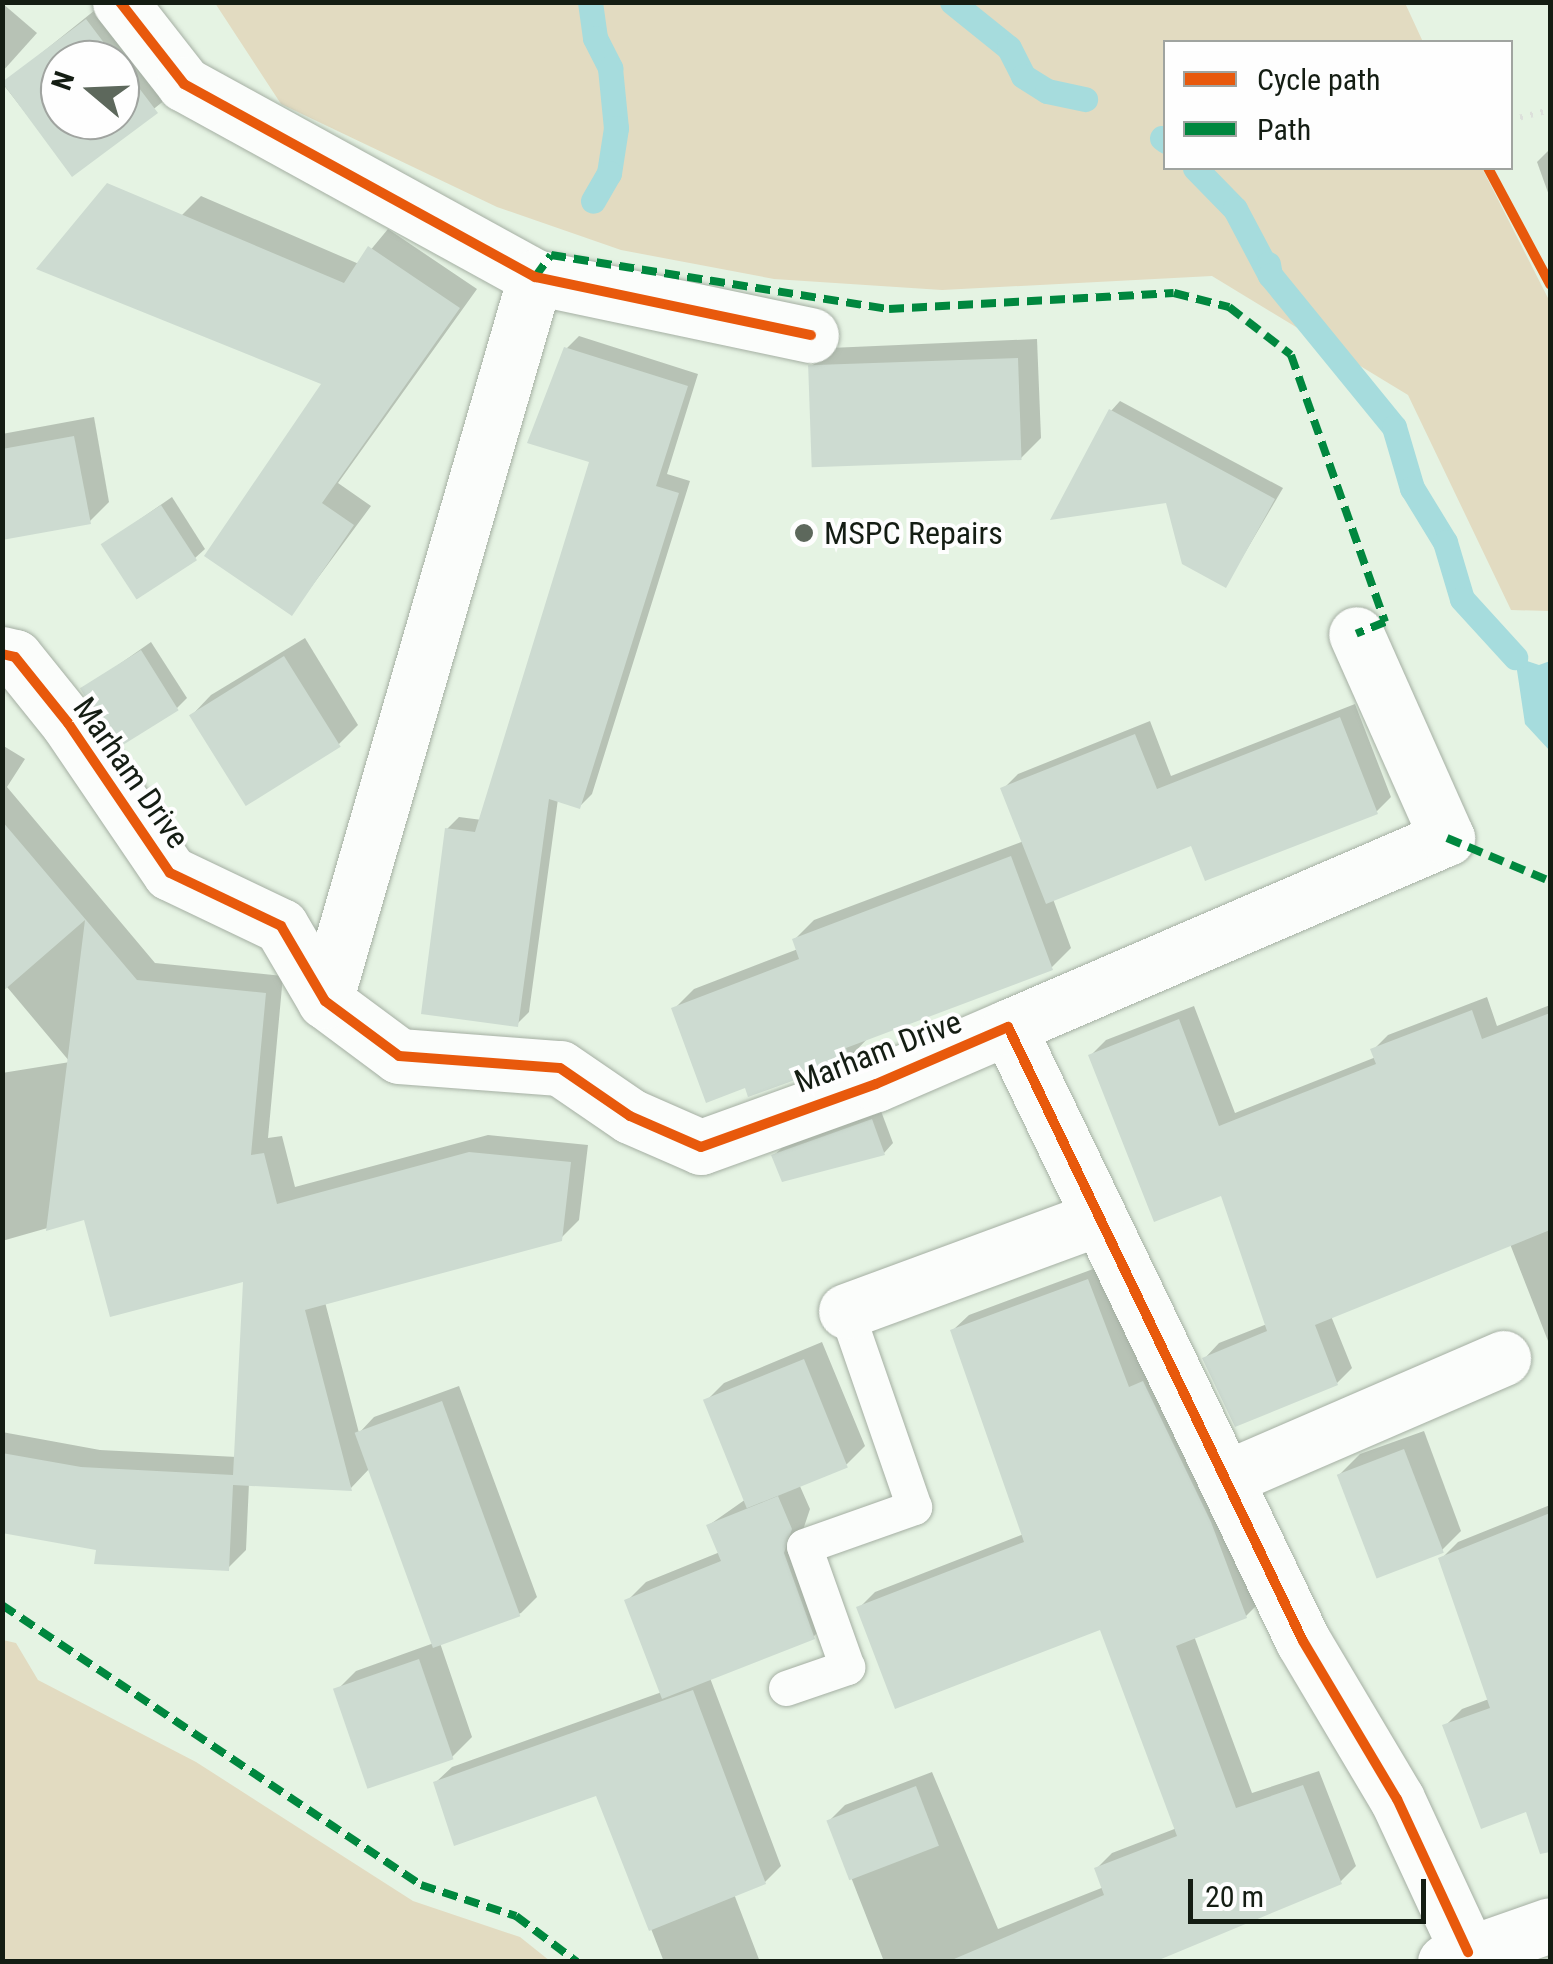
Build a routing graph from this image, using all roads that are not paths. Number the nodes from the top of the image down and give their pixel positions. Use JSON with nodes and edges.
{"nodes":[{"id":1,"x":120,"y":2,"type":"edge"},
{"id":2,"x":535,"y":277,"type":"junction"},
{"id":3,"x":810,"y":335,"type":"dead end"},
{"id":4,"x":1356,"y":634,"type":"dead end"},
{"id":5,"x":2,"y":654,"type":"edge"},
{"id":6,"x":325,"y":1001,"type":"junction"},
{"id":7,"x":1008,"y":1027,"type":"junction"},
{"id":8,"x":1096,"y":1220,"type":"junction"},
{"id":9,"x":846,"y":1311,"type":"joint"},
{"id":10,"x":1503,"y":1358,"type":"dead end"},
{"id":11,"x":1226,"y":1478,"type":"junction"},
{"id":12,"x":786,"y":1688,"type":"dead end"},
{"id":13,"x":1550,"y":1925,"type":"edge"},
{"id":14,"x":1456,"y":1957,"type":"edge"}],
"edges":[{"from":1,"to":2,"type":"street"},
{"from":2,"to":3,"type":"street"},
{"from":2,"to":6,"type":"street"},
{"from":4,"to":7,"type":"street","name":"Marham Drive"},
{"from":5,"to":6,"type":"street","name":"Marham Drive"},
{"from":6,"to":7,"type":"street","name":"Marham Drive"},
{"from":7,"to":8,"type":"street","name":"Marham Drive"},
{"from":8,"to":9,"type":"street"},
{"from":8,"to":11,"type":"street","name":"Marham Drive"},
{"from":9,"to":12,"type":"lane"},
{"from":10,"to":11,"type":"street"},
{"from":11,"to":14,"type":"street","name":"Marham Drive"},
{"from":13,"to":14,"type":"street"}]}
